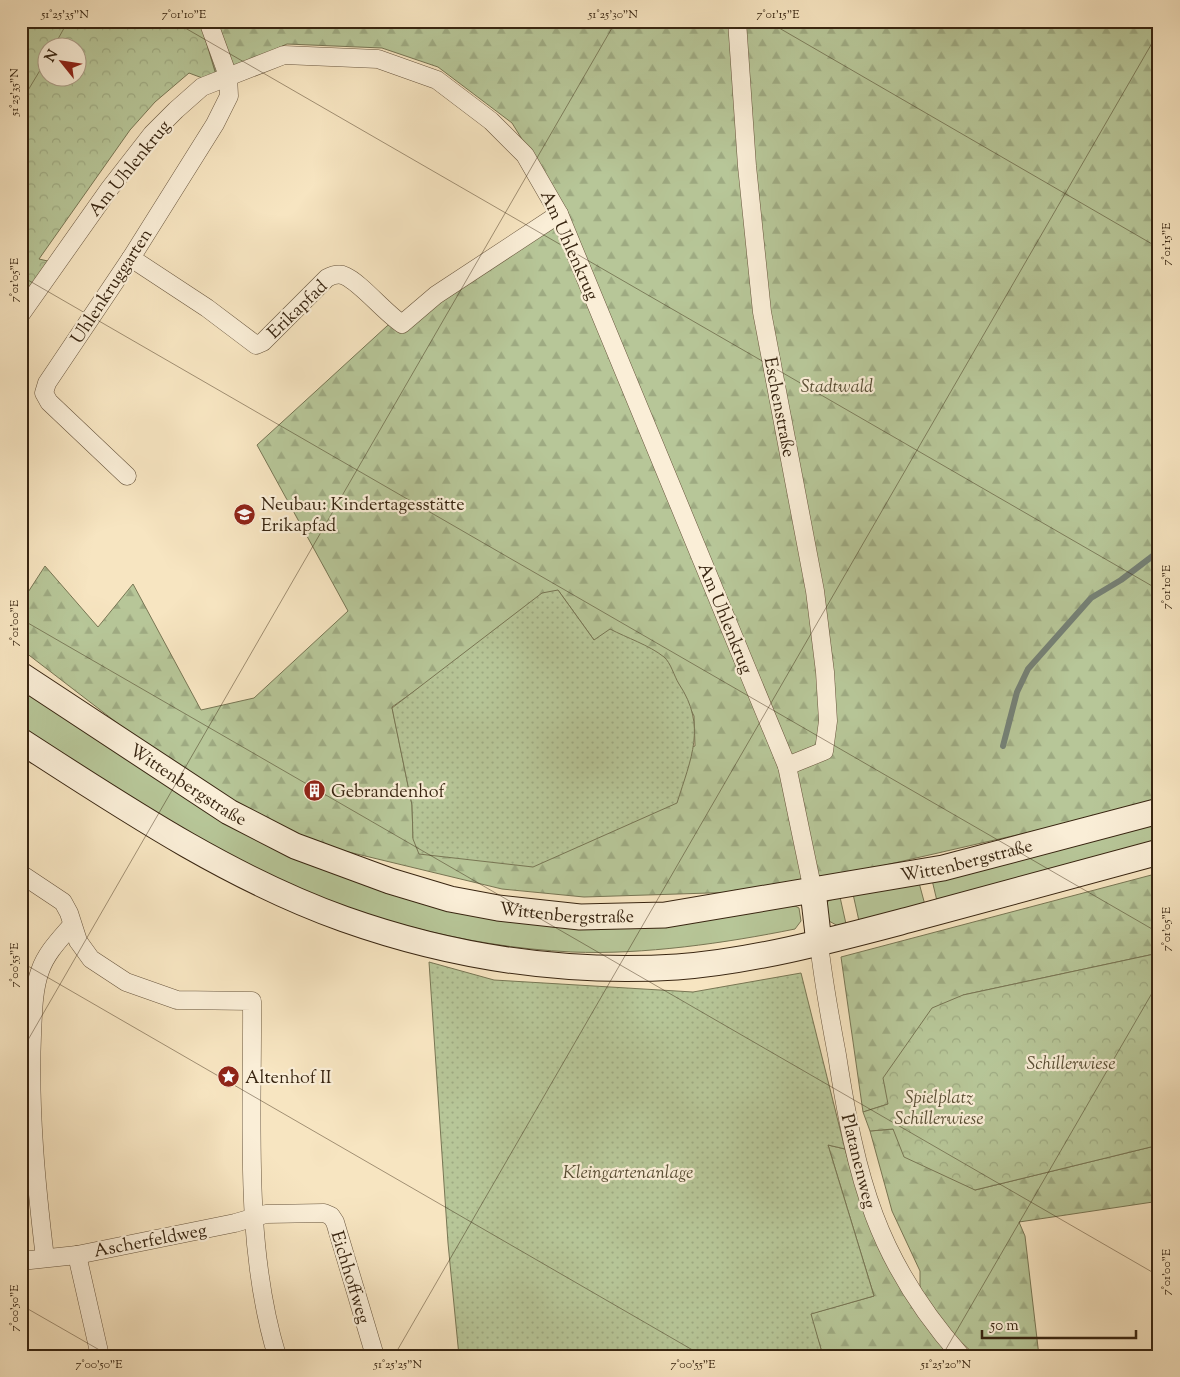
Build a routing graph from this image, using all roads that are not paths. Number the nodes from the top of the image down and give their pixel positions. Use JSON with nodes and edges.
{"nodes":[{"id":1,"x":208,"y":21,"type":"edge"},
{"id":2,"x":737,"y":21,"type":"edge"},
{"id":3,"x":228,"y":76,"type":"junction"},
{"id":4,"x":559,"y":214,"type":"junction"},
{"id":5,"x":131,"y":258,"type":"junction"},
{"id":6,"x":21,"y":314,"type":"edge"},
{"id":7,"x":127,"y":476,"type":"dead end"},
{"id":8,"x":21,"y":675,"type":"edge"},
{"id":9,"x":21,"y":741,"type":"edge"},
{"id":10,"x":787,"y":766,"type":"junction"},
{"id":11,"x":1159,"y":811,"type":"edge"},
{"id":12,"x":1159,"y":852,"type":"edge"},
{"id":13,"x":21,"y":874,"type":"edge"},
{"id":14,"x":813,"y":891,"type":"junction"},
{"id":15,"x":72,"y":925,"type":"junction"},
{"id":16,"x":819,"y":943,"type":"junction"},
{"id":17,"x":26,"y":1074,"type":"edge"},
{"id":18,"x":253,"y":1218,"type":"junction"},
{"id":19,"x":76,"y":1255,"type":"junction"},
{"id":20,"x":45,"y":1258,"type":"junction"},
{"id":21,"x":21,"y":1261,"type":"edge"},
{"id":22,"x":100,"y":1356,"type":"edge"},
{"id":23,"x":276,"y":1356,"type":"edge"},
{"id":24,"x":374,"y":1356,"type":"edge"},
{"id":25,"x":961,"y":1356,"type":"edge"}],
"edges":[{"from":1,"to":3,"type":"street"},
{"from":2,"to":10,"type":"street","name":"Eschenstraße"},
{"from":3,"to":4,"type":"street","name":"Am Uhlenkrug"},
{"from":3,"to":5,"type":"street","name":"Uhlenkruggarten"},
{"from":3,"to":6,"type":"street","name":"Am Uhlenkrug"},
{"from":4,"to":5,"type":"street","name":"Erikapfad"},
{"from":4,"to":10,"type":"street","name":"Am Uhlenkrug"},
{"from":5,"to":7,"type":"street","name":"Uhlenkruggarten"},
{"from":8,"to":14,"type":"main road","name":"Wittenbergstraße"},
{"from":9,"to":16,"type":"main road"},
{"from":10,"to":14,"type":"street","name":"Am Uhlenkrug"},
{"from":11,"to":14,"type":"main road","name":"Wittenbergstraße"},
{"from":12,"to":16,"type":"main road"},
{"from":13,"to":15,"type":"street"},
{"from":14,"to":16,"type":"main road"},
{"from":15,"to":17,"type":"street"},
{"from":15,"to":18,"type":"street"},
{"from":16,"to":25,"type":"street","name":"Platanenweg"},
{"from":17,"to":20,"type":"street"},
{"from":18,"to":19,"type":"street","name":"Ascherfeldweg"},
{"from":18,"to":23,"type":"street"},
{"from":18,"to":24,"type":"street","name":"Eichhoffweg"},
{"from":19,"to":20,"type":"street","name":"Ascherfeldweg"},
{"from":19,"to":22,"type":"street"},
{"from":20,"to":21,"type":"street","name":"Ascherfeldweg"}]}
